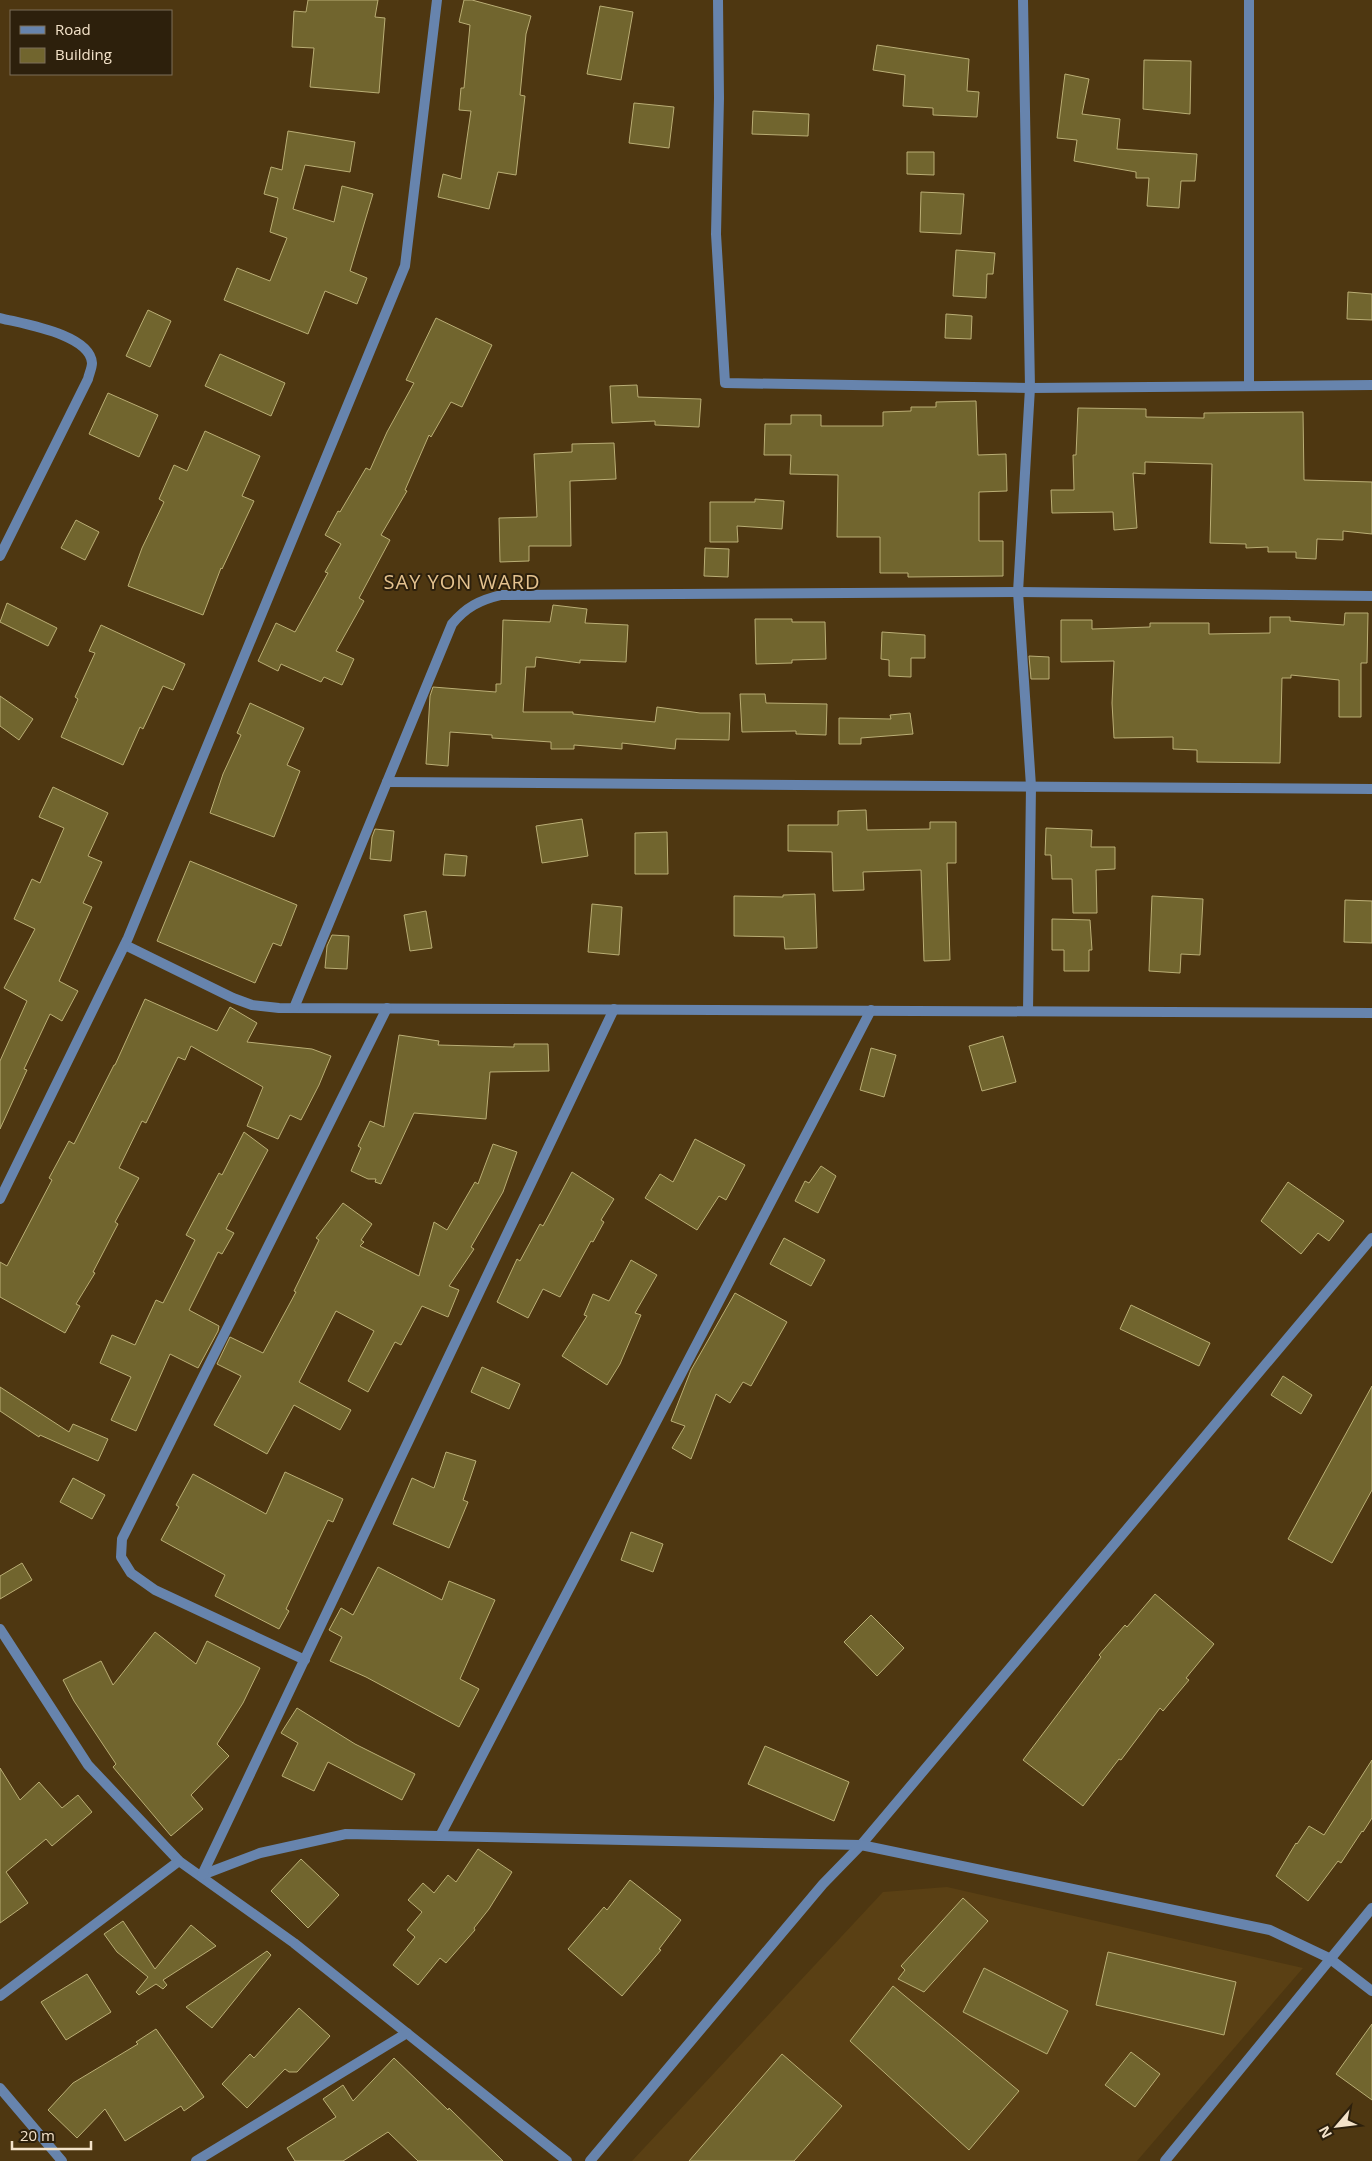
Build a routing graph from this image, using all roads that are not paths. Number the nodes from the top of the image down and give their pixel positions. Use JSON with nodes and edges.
{"nodes":[{"id":1,"x":437,"y":0,"type":"edge"},
{"id":2,"x":718,"y":0,"type":"edge"},
{"id":3,"x":1023,"y":0,"type":"edge"},
{"id":4,"x":1249,"y":0,"type":"edge"},
{"id":5,"x":0,"y":318,"type":"edge"},
{"id":6,"x":1372,"y":385,"type":"edge"},
{"id":7,"x":1249,"y":386,"type":"junction"},
{"id":8,"x":1030,"y":388,"type":"junction"},
{"id":9,"x":0,"y":556,"type":"edge"},
{"id":10,"x":1018,"y":592,"type":"junction"},
{"id":11,"x":1372,"y":596,"type":"edge"},
{"id":12,"x":387,"y":782,"type":"junction"},
{"id":13,"x":1031,"y":786,"type":"junction"},
{"id":14,"x":1372,"y":789,"type":"edge"},
{"id":15,"x":125,"y":945,"type":"junction"},
{"id":16,"x":294,"y":1008,"type":"junction"},
{"id":17,"x":387,"y":1008,"type":"junction"},
{"id":18,"x":614,"y":1009,"type":"junction"},
{"id":19,"x":871,"y":1010,"type":"junction"},
{"id":20,"x":1028,"y":1012,"type":"junction"},
{"id":21,"x":1372,"y":1013,"type":"edge"},
{"id":22,"x":0,"y":1199,"type":"edge"},
{"id":23,"x":1372,"y":1238,"type":"edge"},
{"id":24,"x":0,"y":1629,"type":"edge"},
{"id":25,"x":305,"y":1660,"type":"junction"},
{"id":26,"x":440,"y":1836,"type":"junction"},
{"id":27,"x":860,"y":1844,"type":"junction"},
{"id":28,"x":179,"y":1861,"type":"junction"},
{"id":29,"x":202,"y":1876,"type":"junction"},
{"id":30,"x":1372,"y":1908,"type":"edge"},
{"id":31,"x":1329,"y":1958,"type":"junction"},
{"id":32,"x":1372,"y":1991,"type":"edge"},
{"id":33,"x":0,"y":1996,"type":"edge"},
{"id":34,"x":407,"y":2033,"type":"junction"},
{"id":35,"x":0,"y":2088,"type":"edge"},
{"id":36,"x":62,"y":2161,"type":"edge"},
{"id":37,"x":196,"y":2161,"type":"edge"},
{"id":38,"x":567,"y":2161,"type":"edge"},
{"id":39,"x":590,"y":2161,"type":"edge"},
{"id":40,"x":1165,"y":2161,"type":"edge"}],
"edges":[{"from":1,"to":15,"type":"street"},
{"from":2,"to":8,"type":"street"},
{"from":3,"to":8,"type":"street"},
{"from":4,"to":7,"type":"street"},
{"from":5,"to":9,"type":"street"},
{"from":6,"to":7,"type":"street"},
{"from":7,"to":8,"type":"street"},
{"from":8,"to":10,"type":"street"},
{"from":10,"to":11,"type":"street"},
{"from":10,"to":12,"type":"street"},
{"from":10,"to":13,"type":"street"},
{"from":12,"to":13,"type":"street"},
{"from":12,"to":16,"type":"street"},
{"from":13,"to":14,"type":"street"},
{"from":13,"to":20,"type":"street"},
{"from":15,"to":16,"type":"street"},
{"from":15,"to":22,"type":"street"},
{"from":16,"to":17,"type":"street"},
{"from":17,"to":18,"type":"street"},
{"from":17,"to":25,"type":"street"},
{"from":18,"to":19,"type":"street"},
{"from":18,"to":25,"type":"street"},
{"from":19,"to":20,"type":"street"},
{"from":19,"to":26,"type":"street"},
{"from":20,"to":21,"type":"street"},
{"from":23,"to":27,"type":"street"},
{"from":24,"to":28,"type":"street"},
{"from":25,"to":29,"type":"street"},
{"from":26,"to":27,"type":"street"},
{"from":26,"to":29,"type":"street"},
{"from":27,"to":31,"type":"street"},
{"from":27,"to":39,"type":"street"},
{"from":28,"to":29,"type":"street"},
{"from":28,"to":33,"type":"street"},
{"from":29,"to":34,"type":"street"},
{"from":30,"to":31,"type":"street"},
{"from":31,"to":32,"type":"street"},
{"from":31,"to":40,"type":"street"},
{"from":34,"to":37,"type":"street"},
{"from":34,"to":38,"type":"street"},
{"from":35,"to":36,"type":"street"}]}
